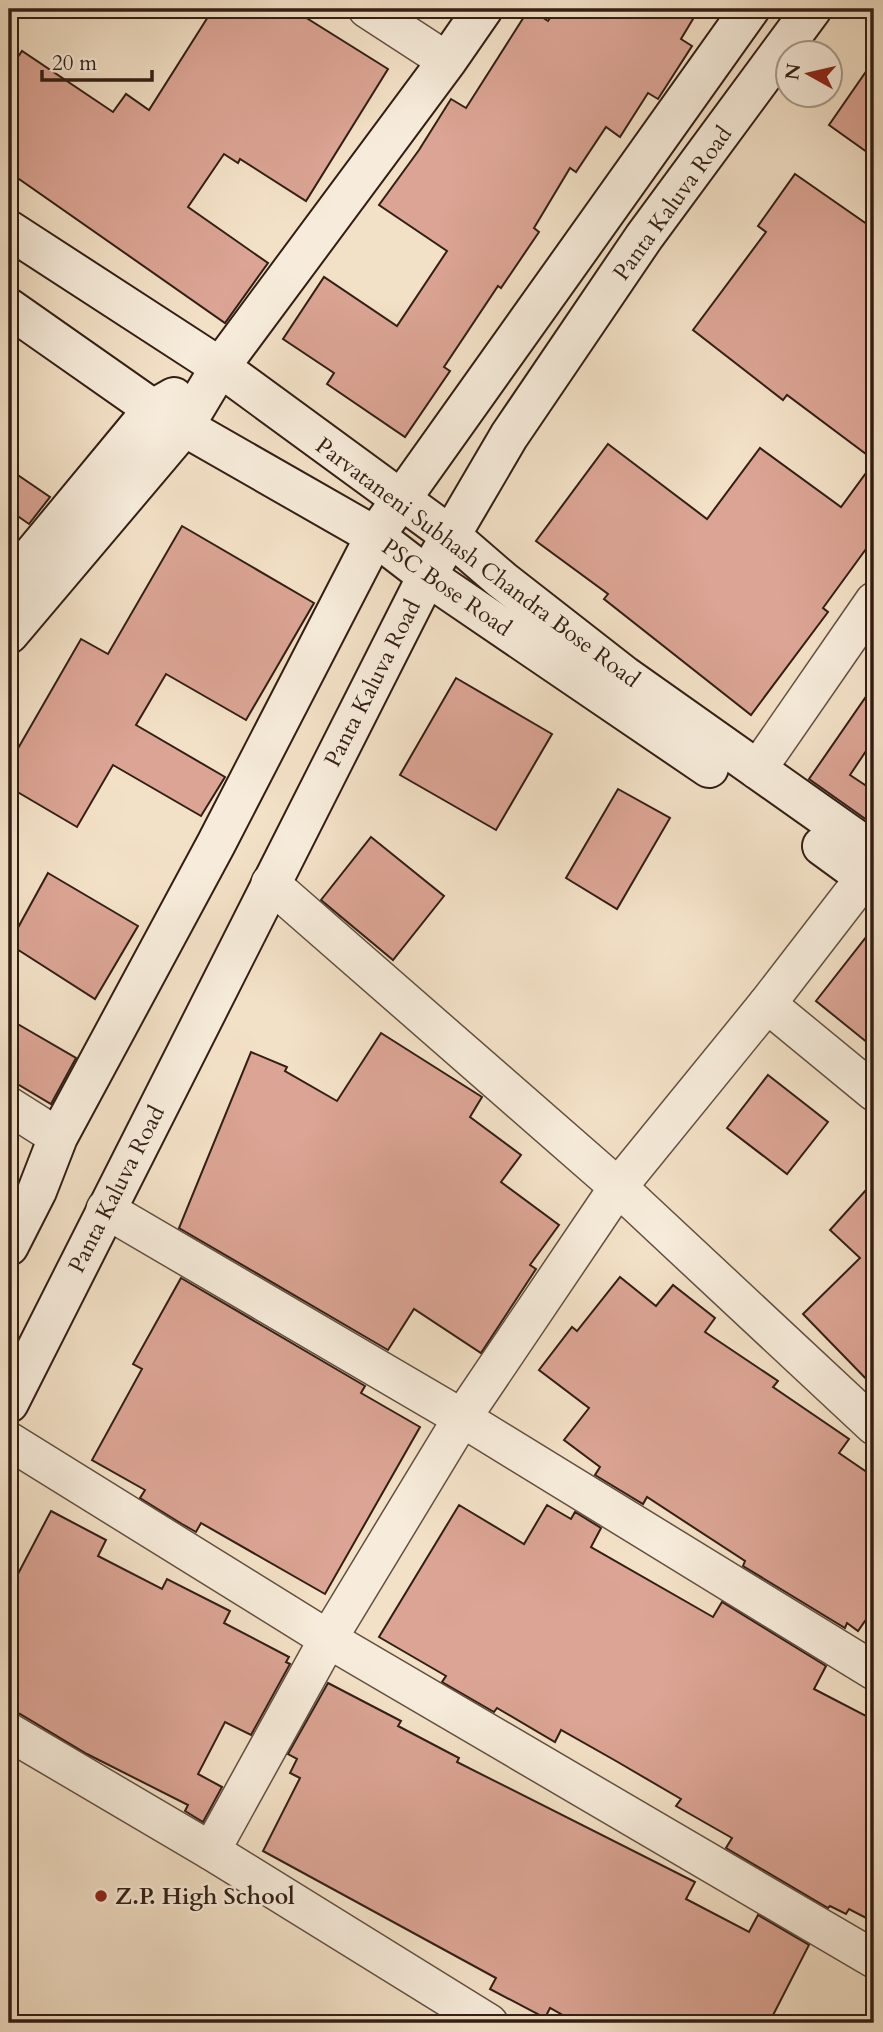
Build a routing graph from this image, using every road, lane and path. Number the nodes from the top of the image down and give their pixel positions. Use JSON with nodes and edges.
{"nodes":[{"id":1,"x":367,"y":9,"type":"edge"},
{"id":2,"x":483,"y":9,"type":"edge"},
{"id":3,"x":751,"y":9,"type":"edge"},
{"id":4,"x":812,"y":9,"type":"edge"},
{"id":5,"x":447,"y":61,"type":"junction"},
{"id":6,"x":9,"y":230,"type":"edge"},
{"id":7,"x":9,"y":308,"type":"edge"},
{"id":8,"x":220,"y":368,"type":"junction"},
{"id":9,"x":169,"y":418,"type":"junction"},
{"id":10,"x":398,"y":499,"type":"junction"},
{"id":11,"x":374,"y":536,"type":"junction"},
{"id":12,"x":451,"y":536,"type":"junction"},
{"id":13,"x":427,"y":576,"type":"junction"},
{"id":14,"x":9,"y":583,"type":"edge"},
{"id":15,"x":874,"y":601,"type":"edge"},
{"id":16,"x":9,"y":634,"type":"edge"},
{"id":17,"x":757,"y":770,"type":"junction"},
{"id":18,"x":871,"y":871,"type":"edge"},
{"id":19,"x":270,"y":883,"type":"junction"},
{"id":20,"x":767,"y":1004,"type":"junction"},
{"id":21,"x":874,"y":1092,"type":"edge"},
{"id":22,"x":9,"y":1106,"type":"edge"},
{"id":23,"x":58,"y":1137,"type":"junction"},
{"id":24,"x":618,"y":1187,"type":"junction"},
{"id":25,"x":105,"y":1209,"type":"junction"},
{"id":26,"x":9,"y":1245,"type":"edge"},
{"id":27,"x":9,"y":1403,"type":"edge"},
{"id":28,"x":462,"y":1418,"type":"junction"},
{"id":29,"x":874,"y":1426,"type":"edge"},
{"id":30,"x":9,"y":1441,"type":"edge"},
{"id":31,"x":328,"y":1639,"type":"junction"},
{"id":32,"x":874,"y":1671,"type":"edge"},
{"id":33,"x":9,"y":1732,"type":"edge"},
{"id":34,"x":211,"y":1851,"type":"junction"},
{"id":35,"x":874,"y":1959,"type":"edge"},
{"id":36,"x":489,"y":2023,"type":"edge"}],
"edges":[{"from":1,"to":5,"type":"street"},
{"from":2,"to":5,"type":"street"},
{"from":3,"to":10,"type":"street"},
{"from":4,"to":12,"type":"street","name":"Panta Kaluva Road"},
{"from":5,"to":8,"type":"street"},
{"from":6,"to":8,"type":"street","name":"Parvataneni Subhash Chandra Bose Road"},
{"from":7,"to":9,"type":"street","name":"PSC Bose Road"},
{"from":8,"to":9,"type":"street"},
{"from":8,"to":10,"type":"street","name":"Parvataneni Subhash Chandra Bose Road"},
{"from":9,"to":11,"type":"street","name":"PSC Bose Road"},
{"from":9,"to":14,"type":"street"},
{"from":9,"to":16,"type":"street"},
{"from":10,"to":11,"type":"street"},
{"from":10,"to":12,"type":"street","name":"Parvataneni Subhash Chandra Bose Road"},
{"from":11,"to":13,"type":"street","name":"PSC Bose Road"},
{"from":11,"to":23,"type":"street"},
{"from":12,"to":13,"type":"street","name":"Panta Kaluva Road"},
{"from":12,"to":17,"type":"street","name":"Parvataneni Subhash Chandra Bose Road"},
{"from":13,"to":18,"type":"street","name":"PSC Bose Road"},
{"from":13,"to":19,"type":"street","name":"Panta Kaluva Road"},
{"from":15,"to":17,"type":"street"},
{"from":17,"to":18,"type":"street","name":"Parvataneni Subhash Chandra Bose Road"},
{"from":18,"to":20,"type":"street"},
{"from":19,"to":24,"type":"street"},
{"from":19,"to":25,"type":"street","name":"Panta Kaluva Road"},
{"from":20,"to":21,"type":"street"},
{"from":20,"to":24,"type":"street"},
{"from":22,"to":23,"type":"street"},
{"from":23,"to":26,"type":"street"},
{"from":24,"to":28,"type":"street"},
{"from":24,"to":29,"type":"street"},
{"from":25,"to":27,"type":"street","name":"Panta Kaluva Road"},
{"from":25,"to":28,"type":"street"},
{"from":28,"to":31,"type":"street"},
{"from":28,"to":32,"type":"street"},
{"from":30,"to":31,"type":"street"},
{"from":31,"to":34,"type":"street"},
{"from":31,"to":35,"type":"street"},
{"from":33,"to":34,"type":"street"},
{"from":34,"to":36,"type":"street"}]}
